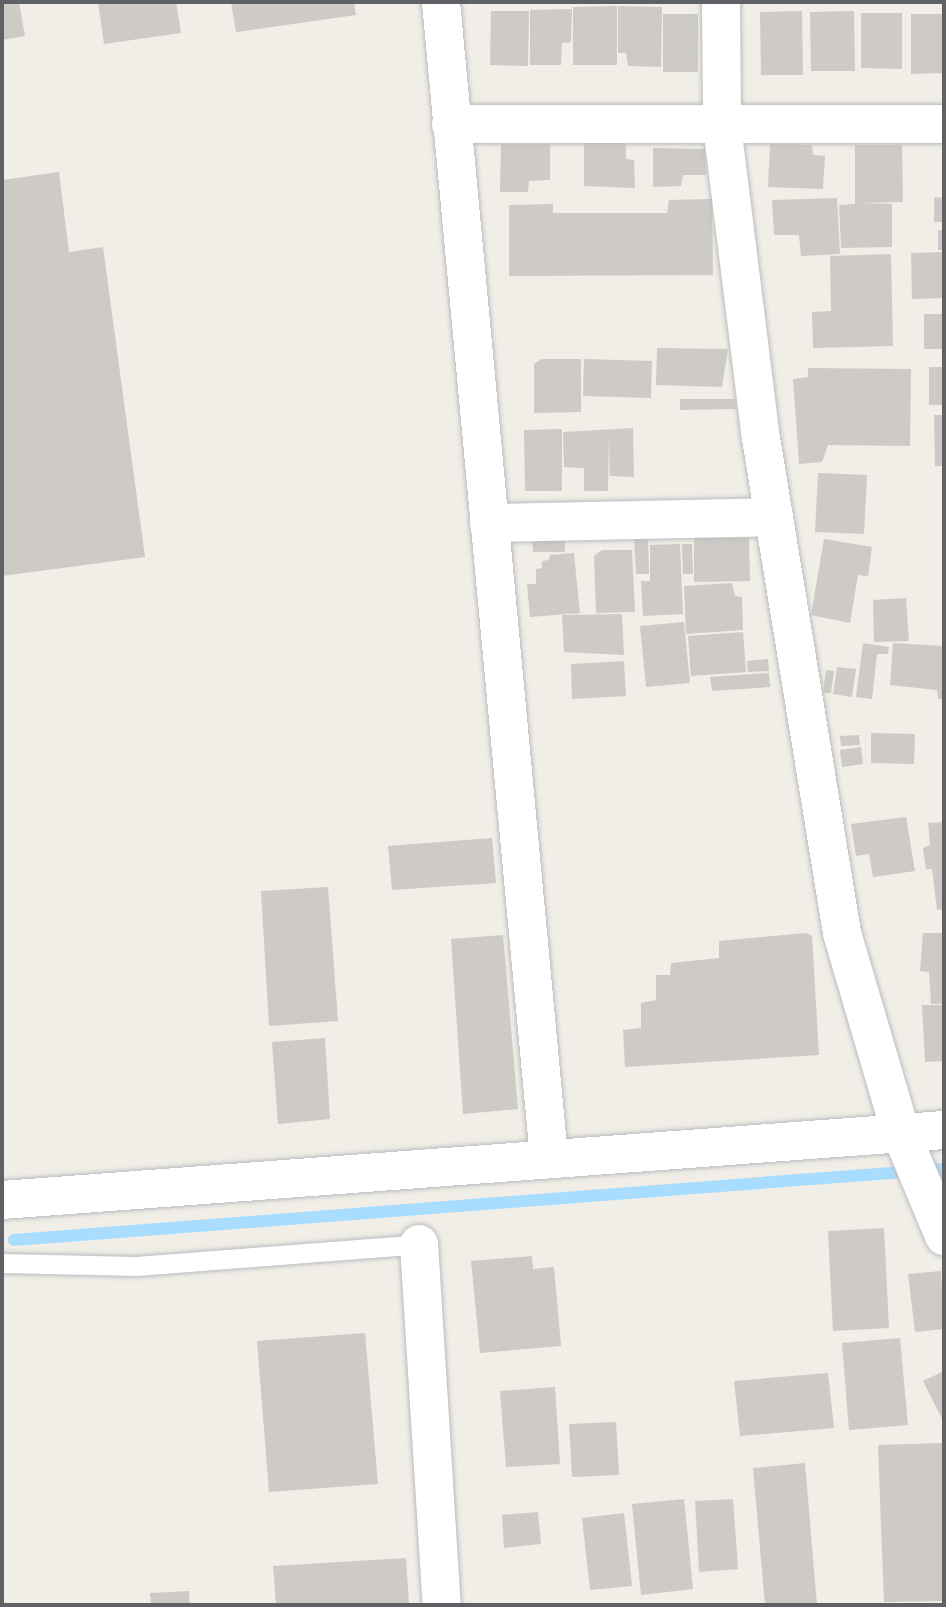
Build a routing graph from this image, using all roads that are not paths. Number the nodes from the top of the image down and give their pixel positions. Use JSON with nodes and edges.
{"nodes":[{"id":1,"x":441,"y":2,"type":"edge"},
{"id":2,"x":721,"y":2,"type":"edge"},
{"id":3,"x":451,"y":124,"type":"junction"},
{"id":4,"x":944,"y":124,"type":"edge"},
{"id":5,"x":722,"y":126,"type":"junction"},
{"id":6,"x":774,"y":517,"type":"junction"},
{"id":7,"x":489,"y":523,"type":"junction"},
{"id":8,"x":944,"y":1130,"type":"edge"},
{"id":9,"x":901,"y":1133,"type":"junction"},
{"id":10,"x":549,"y":1158,"type":"junction"},
{"id":11,"x":2,"y":1200,"type":"edge"},
{"id":12,"x":944,"y":1236,"type":"edge"},
{"id":13,"x":419,"y":1244,"type":"joint"},
{"id":14,"x":2,"y":1263,"type":"edge"},
{"id":15,"x":442,"y":1605,"type":"edge"}],
"edges":[{"from":1,"to":3,"type":"street"},
{"from":2,"to":5,"type":"street"},
{"from":3,"to":5,"type":"street"},
{"from":3,"to":7,"type":"street"},
{"from":4,"to":5,"type":"street"},
{"from":5,"to":6,"type":"street"},
{"from":6,"to":7,"type":"street"},
{"from":6,"to":9,"type":"street"},
{"from":7,"to":10,"type":"street"},
{"from":8,"to":9,"type":"street"},
{"from":9,"to":10,"type":"street"},
{"from":9,"to":12,"type":"street"},
{"from":10,"to":11,"type":"street"},
{"from":13,"to":14,"type":"lane"},
{"from":13,"to":15,"type":"street"}]}
